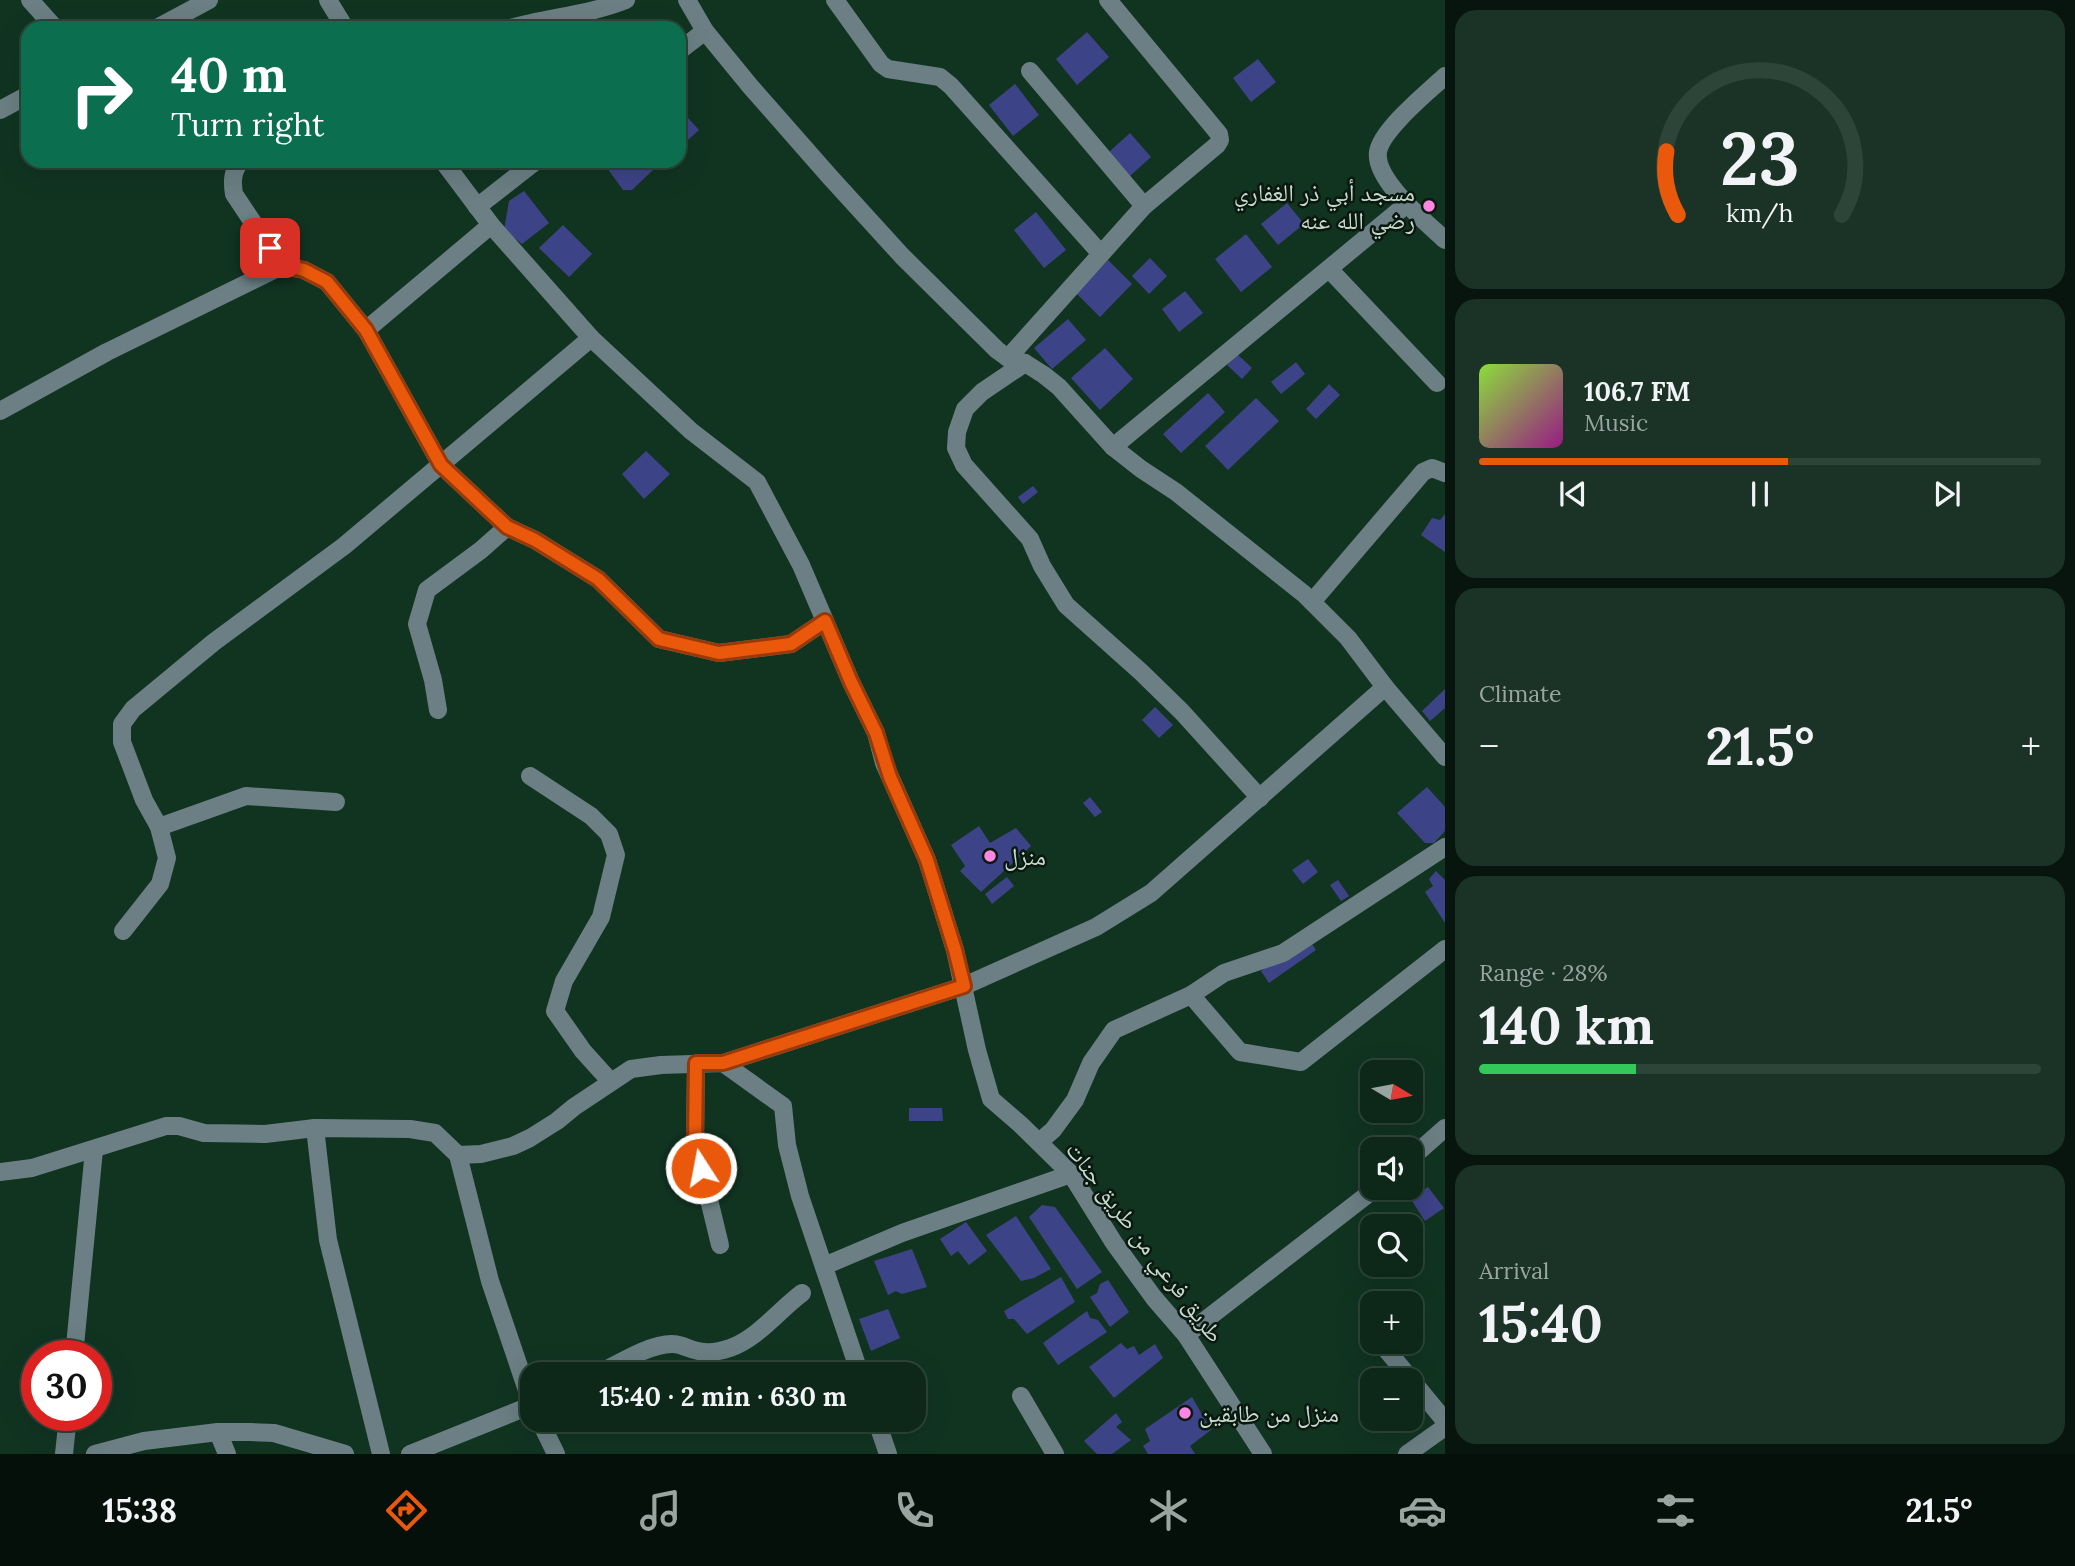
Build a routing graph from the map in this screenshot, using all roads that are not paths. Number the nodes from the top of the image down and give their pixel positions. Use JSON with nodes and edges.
{"nodes":[{"id":1,"x":30,"y":0,"type":"edge"},
{"id":2,"x":209,"y":0,"type":"edge"},
{"id":3,"x":328,"y":0,"type":"edge"},
{"id":4,"x":626,"y":0,"type":"edge"},
{"id":5,"x":687,"y":0,"type":"edge"},
{"id":6,"x":835,"y":0,"type":"edge"},
{"id":7,"x":1108,"y":0,"type":"edge"},
{"id":8,"x":49,"y":21,"type":"edge"},
{"id":9,"x":170,"y":21,"type":"edge"},
{"id":10,"x":341,"y":21,"type":"edge"},
{"id":11,"x":534,"y":21,"type":"edge"},
{"id":12,"x":705,"y":31,"type":"junction"},
{"id":13,"x":686,"y":46,"type":"edge"},
{"id":14,"x":1030,"y":71,"type":"dead end"},
{"id":15,"x":1445,"y":76,"type":"edge"},
{"id":16,"x":21,"y":99,"type":"edge"},
{"id":17,"x":0,"y":110,"type":"edge"},
{"id":18,"x":235,"y":168,"type":"edge"},
{"id":19,"x":448,"y":168,"type":"edge"},
{"id":20,"x":527,"y":168,"type":"edge"},
{"id":21,"x":1407,"y":204,"type":"junction"},
{"id":22,"x":1143,"y":206,"type":"junction"},
{"id":23,"x":477,"y":207,"type":"junction"},
{"id":24,"x":491,"y":225,"type":"junction"},
{"id":25,"x":1445,"y":240,"type":"edge"},
{"id":26,"x":1101,"y":254,"type":"junction"},
{"id":27,"x":282,"y":265,"type":"junction"},
{"id":28,"x":1330,"y":270,"type":"junction"},
{"id":29,"x":366,"y":330,"type":"junction"},
{"id":30,"x":591,"y":338,"type":"junction"},
{"id":31,"x":1016,"y":360,"type":"junction"},
{"id":32,"x":1437,"y":383,"type":"dead end"},
{"id":33,"x":0,"y":411,"type":"edge"},
{"id":34,"x":1114,"y":447,"type":"junction"},
{"id":35,"x":441,"y":465,"type":"junction"},
{"id":36,"x":1445,"y":473,"type":"edge"},
{"id":37,"x":507,"y":527,"type":"junction"},
{"id":38,"x":1312,"y":602,"type":"junction"},
{"id":39,"x":825,"y":621,"type":"junction"},
{"id":40,"x":1385,"y":687,"type":"junction"},
{"id":41,"x":438,"y":710,"type":"dead end"},
{"id":42,"x":1445,"y":757,"type":"edge"},
{"id":43,"x":530,"y":776,"type":"dead end"},
{"id":44,"x":1260,"y":798,"type":"junction"},
{"id":45,"x":336,"y":802,"type":"dead end"},
{"id":46,"x":159,"y":827,"type":"junction"},
{"id":47,"x":1445,"y":847,"type":"edge"},
{"id":48,"x":123,"y":931,"type":"dead end"},
{"id":49,"x":1445,"y":948,"type":"edge"},
{"id":50,"x":964,"y":986,"type":"junction"},
{"id":51,"x":1191,"y":995,"type":"junction"},
{"id":52,"x":696,"y":1063,"type":"junction"},
{"id":53,"x":723,"y":1063,"type":"junction"},
{"id":54,"x":611,"y":1082,"type":"junction"},
{"id":55,"x":315,"y":1128,"type":"junction"},
{"id":56,"x":1445,"y":1128,"type":"edge"},
{"id":57,"x":1039,"y":1142,"type":"junction"},
{"id":58,"x":1423,"y":1148,"type":"edge"},
{"id":59,"x":94,"y":1150,"type":"junction"},
{"id":60,"x":458,"y":1155,"type":"junction"},
{"id":61,"x":0,"y":1172,"type":"edge"},
{"id":62,"x":1071,"y":1174,"type":"junction"},
{"id":63,"x":1360,"y":1200,"type":"edge"},
{"id":64,"x":720,"y":1245,"type":"dead end"},
{"id":65,"x":824,"y":1266,"type":"junction"},
{"id":66,"x":802,"y":1293,"type":"dead end"},
{"id":67,"x":1186,"y":1335,"type":"junction"},
{"id":68,"x":76,"y":1340,"type":"edge"},
{"id":69,"x":1390,"y":1354,"type":"edge"},
{"id":70,"x":624,"y":1362,"type":"edge"},
{"id":71,"x":856,"y":1362,"type":"edge"},
{"id":72,"x":520,"y":1370,"type":"edge"},
{"id":73,"x":1021,"y":1396,"type":"dead end"},
{"id":74,"x":520,"y":1410,"type":"edge"},
{"id":75,"x":1445,"y":1421,"type":"edge"},
{"id":76,"x":1445,"y":1427,"type":"edge"},
{"id":77,"x":66,"y":1431,"type":"edge"},
{"id":78,"x":218,"y":1432,"type":"junction"},
{"id":79,"x":545,"y":1432,"type":"edge"},
{"id":80,"x":880,"y":1432,"type":"edge"},
{"id":81,"x":147,"y":1447,"type":"edge"},
{"id":82,"x":64,"y":1454,"type":"edge"},
{"id":83,"x":95,"y":1454,"type":"edge"},
{"id":84,"x":227,"y":1454,"type":"edge"},
{"id":85,"x":345,"y":1454,"type":"edge"},
{"id":86,"x":381,"y":1454,"type":"edge"},
{"id":87,"x":410,"y":1454,"type":"edge"},
{"id":88,"x":556,"y":1454,"type":"edge"},
{"id":89,"x":888,"y":1454,"type":"edge"},
{"id":90,"x":1055,"y":1454,"type":"edge"},
{"id":91,"x":1263,"y":1454,"type":"edge"},
{"id":92,"x":1407,"y":1454,"type":"edge"}],
"edges":[{"from":1,"to":8,"type":"street"},
{"from":2,"to":9,"type":"street"},
{"from":3,"to":10,"type":"street"},
{"from":4,"to":11,"type":"street"},
{"from":5,"to":12,"type":"street"},
{"from":6,"to":26,"type":"street"},
{"from":7,"to":22,"type":"street"},
{"from":12,"to":13,"type":"street"},
{"from":12,"to":31,"type":"street"},
{"from":14,"to":22,"type":"street"},
{"from":15,"to":21,"type":"street"},
{"from":16,"to":17,"type":"street"},
{"from":18,"to":27,"type":"street"},
{"from":19,"to":23,"type":"street","name":"طريق فرعي من طريق جنات"},
{"from":20,"to":23,"type":"street"},
{"from":21,"to":25,"type":"street"},
{"from":21,"to":28,"type":"street"},
{"from":22,"to":26,"type":"street"},
{"from":23,"to":24,"type":"street","name":"طريق فرعي من طريق جنات"},
{"from":24,"to":29,"type":"street"},
{"from":24,"to":30,"type":"street","name":"طريق فرعي من طريق جنات"},
{"from":26,"to":31,"type":"street"},
{"from":27,"to":29,"type":"street"},
{"from":27,"to":33,"type":"street"},
{"from":28,"to":32,"type":"street"},
{"from":28,"to":34,"type":"street"},
{"from":29,"to":35,"type":"street"},
{"from":30,"to":35,"type":"street"},
{"from":30,"to":39,"type":"street","name":"طريق فرعي من طريق جنات"},
{"from":31,"to":34,"type":"street"},
{"from":31,"to":44,"type":"street"},
{"from":34,"to":38,"type":"street"},
{"from":35,"to":37,"type":"street"},
{"from":35,"to":46,"type":"street"},
{"from":36,"to":38,"type":"street"},
{"from":37,"to":39,"type":"street"},
{"from":37,"to":41,"type":"street"},
{"from":38,"to":40,"type":"street"},
{"from":39,"to":50,"type":"street","name":"طريق فرعي من طريق جنات"},
{"from":40,"to":42,"type":"street"},
{"from":40,"to":44,"type":"street"},
{"from":43,"to":54,"type":"street"},
{"from":44,"to":50,"type":"street"},
{"from":45,"to":46,"type":"street"},
{"from":46,"to":48,"type":"street"},
{"from":47,"to":51,"type":"street"},
{"from":49,"to":51,"type":"street"},
{"from":50,"to":53,"type":"street"},
{"from":50,"to":57,"type":"street","name":"طريق فرعي من طريق جنات"},
{"from":51,"to":57,"type":"street"},
{"from":52,"to":53,"type":"street"},
{"from":52,"to":54,"type":"street"},
{"from":52,"to":64,"type":"street"},
{"from":53,"to":65,"type":"street"},
{"from":54,"to":60,"type":"street"},
{"from":55,"to":59,"type":"street"},
{"from":55,"to":60,"type":"street"},
{"from":55,"to":86,"type":"street"},
{"from":56,"to":58,"type":"street"},
{"from":57,"to":62,"type":"street","name":"طريق فرعي من طريق جنات"},
{"from":59,"to":61,"type":"street"},
{"from":59,"to":68,"type":"street"},
{"from":60,"to":72,"type":"street"},
{"from":62,"to":65,"type":"street"},
{"from":62,"to":67,"type":"street","name":"طريق فرعي من طريق جنات"},
{"from":63,"to":67,"type":"street"},
{"from":65,"to":71,"type":"street"},
{"from":66,"to":70,"type":"street"},
{"from":67,"to":91,"type":"street","name":"طريق فرعي من طريق جنات"},
{"from":69,"to":75,"type":"street"},
{"from":73,"to":90,"type":"street"},
{"from":74,"to":87,"type":"street"},
{"from":76,"to":92,"type":"street"},
{"from":77,"to":82,"type":"street"},
{"from":78,"to":81,"type":"street"},
{"from":78,"to":84,"type":"street"},
{"from":78,"to":85,"type":"street"},
{"from":79,"to":88,"type":"street"},
{"from":80,"to":89,"type":"street"},
{"from":81,"to":83,"type":"street"}]}
